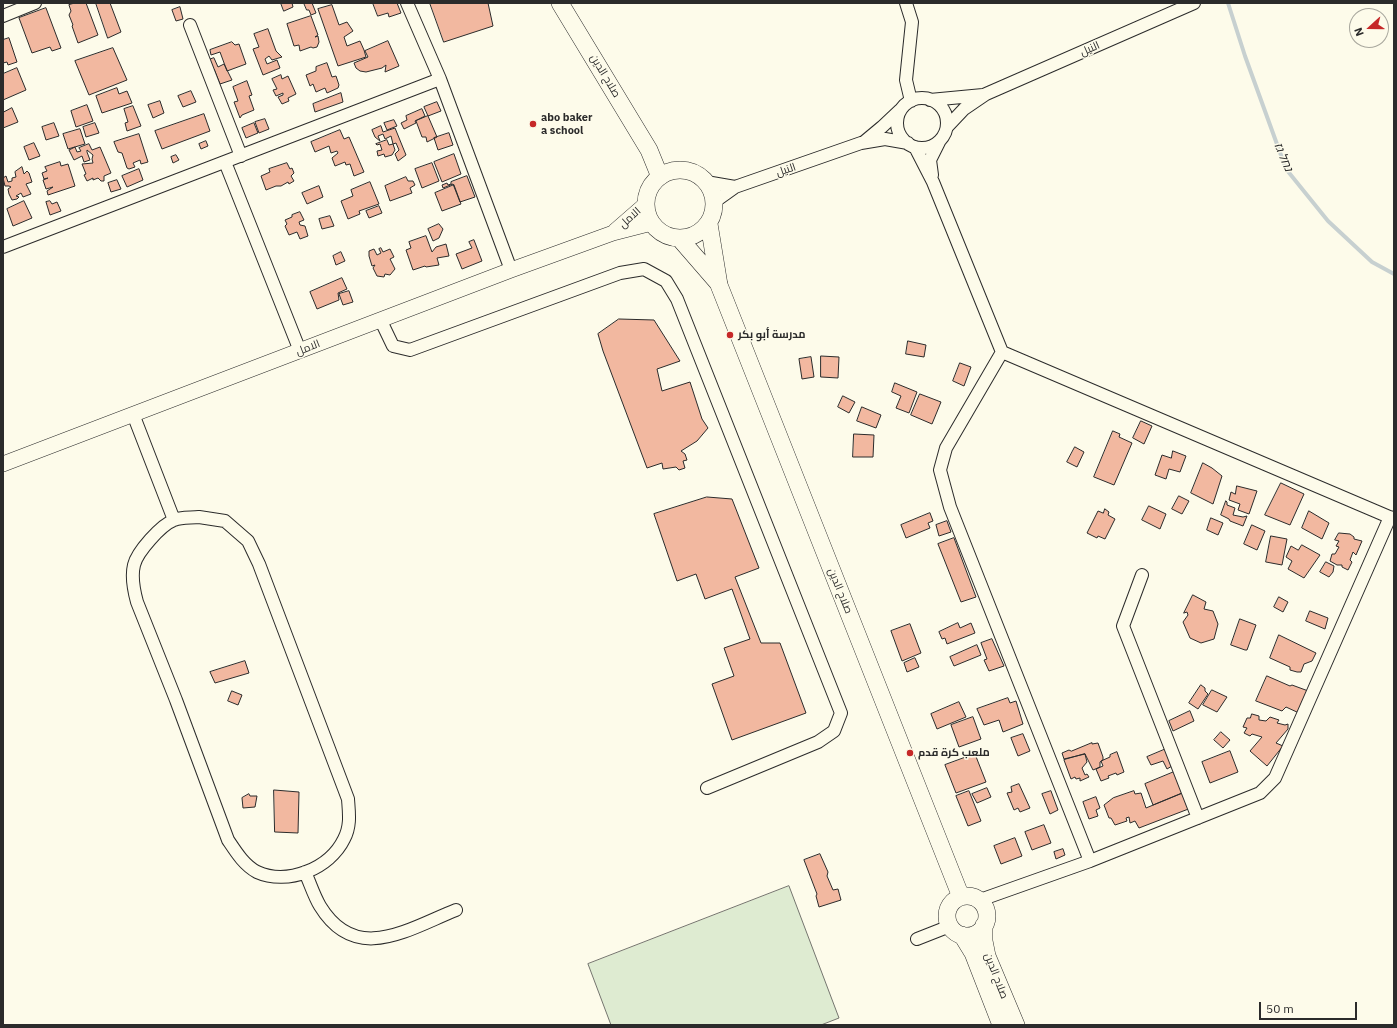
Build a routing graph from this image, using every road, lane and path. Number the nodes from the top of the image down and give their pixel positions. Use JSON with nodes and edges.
{"nodes":[{"id":1,"x":35,"y":3,"type":"edge"},
{"id":2,"x":408,"y":3,"type":"edge"},
{"id":3,"x":560,"y":3,"type":"edge"},
{"id":4,"x":906,"y":3,"type":"edge"},
{"id":5,"x":1194,"y":3,"type":"edge"},
{"id":6,"x":3,"y":16,"type":"edge"},
{"id":7,"x":190,"y":25,"type":"dead end"},
{"id":8,"x":440,"y":79,"type":"junction"},
{"id":9,"x":986,"y":94,"type":"junction"},
{"id":10,"x":930,"y":100,"type":"junction"},
{"id":11,"x":907,"y":104,"type":"junction"},
{"id":12,"x":947,"y":127,"type":"junction"},
{"id":13,"x":939,"y":142,"type":"junction"},
{"id":14,"x":862,"y":144,"type":"junction"},
{"id":15,"x":911,"y":145,"type":"junction"},
{"id":16,"x":649,"y":150,"type":"junction"},
{"id":17,"x":241,"y":156,"type":"junction"},
{"id":18,"x":225,"y":162,"type":"junction"},
{"id":19,"x":679,"y":170,"type":"junction"},
{"id":20,"x":660,"y":177,"type":"junction"},
{"id":21,"x":706,"y":182,"type":"junction"},
{"id":22,"x":933,"y":182,"type":"junction"},
{"id":23,"x":734,"y":187,"type":"junction"},
{"id":24,"x":714,"y":202,"type":"junction"},
{"id":25,"x":646,"y":204,"type":"junction"},
{"id":26,"x":652,"y":223,"type":"junction"},
{"id":27,"x":709,"y":224,"type":"junction"},
{"id":28,"x":613,"y":233,"type":"junction"},
{"id":29,"x":680,"y":238,"type":"junction"},
{"id":30,"x":3,"y":247,"type":"edge"},
{"id":31,"x":511,"y":270,"type":"junction"},
{"id":32,"x":719,"y":284,"type":"junction"},
{"id":33,"x":381,"y":320,"type":"junction"},
{"id":34,"x":300,"y":351,"type":"junction"},
{"id":35,"x":1002,"y":352,"type":"junction"},
{"id":36,"x":133,"y":414,"type":"junction"},
{"id":37,"x":3,"y":464,"type":"edge"},
{"id":38,"x":1392,"y":518,"type":"edge"},
{"id":39,"x":174,"y":520,"type":"junction"},
{"id":40,"x":1142,"y":575,"type":"dead end"},
{"id":41,"x":707,"y":788,"type":"dead end"},
{"id":42,"x":1198,"y":818,"type":"junction"},
{"id":43,"x":1090,"y":861,"type":"junction"},
{"id":44,"x":305,"y":872,"type":"junction"},
{"id":45,"x":961,"y":897,"type":"junction"},
{"id":46,"x":980,"y":900,"type":"junction"},
{"id":47,"x":456,"y":910,"type":"dead end"},
{"id":48,"x":984,"y":925,"type":"junction"},
{"id":49,"x":956,"y":930,"type":"junction"},
{"id":50,"x":916,"y":940,"type":"dead end"},
{"id":51,"x":1001,"y":1025,"type":"edge"},
{"id":52,"x":1016,"y":1025,"type":"edge"}],
"edges":[{"from":1,"to":6,"type":"street"},
{"from":2,"to":8,"type":"street"},
{"from":3,"to":16,"type":"main road","name":"صلاح الدين"},
{"from":4,"to":11,"type":"street"},
{"from":5,"to":9,"type":"street","name":"النيل"},
{"from":7,"to":17,"type":"street"},
{"from":8,"to":17,"type":"street"},
{"from":8,"to":31,"type":"street"},
{"from":9,"to":10,"type":"street"},
{"from":9,"to":12,"type":"street"},
{"from":10,"to":11,"type":"street"},
{"from":10,"to":12,"type":"street"},
{"from":11,"to":14,"type":"street"},
{"from":11,"to":15,"type":"street"},
{"from":12,"to":13,"type":"street"},
{"from":13,"to":15,"type":"street"},
{"from":13,"to":22,"type":"street"},
{"from":14,"to":15,"type":"street","name":"النيل"},
{"from":14,"to":23,"type":"street","name":"النيل"},
{"from":15,"to":22,"type":"street"},
{"from":16,"to":19,"type":"main road","name":"صلاح الدين"},
{"from":16,"to":20,"type":"main road","name":"صلاح الدين"},
{"from":17,"to":18,"type":"street"},
{"from":18,"to":30,"type":"street"},
{"from":18,"to":34,"type":"street"},
{"from":19,"to":20,"type":"main road"},
{"from":19,"to":21,"type":"main road"},
{"from":20,"to":25,"type":"main road"},
{"from":21,"to":23,"type":"street","name":"النيل"},
{"from":21,"to":24,"type":"main road"},
{"from":22,"to":35,"type":"street"},
{"from":23,"to":24,"type":"street","name":"النيل"},
{"from":24,"to":27,"type":"main road"},
{"from":25,"to":26,"type":"main road"},
{"from":25,"to":28,"type":"street","name":"الامل"},
{"from":26,"to":28,"type":"street","name":"الامل"},
{"from":26,"to":29,"type":"main road"},
{"from":27,"to":29,"type":"main road"},
{"from":27,"to":32,"type":"main road","name":"صلاح الدين"},
{"from":28,"to":31,"type":"street","name":"الامل"},
{"from":29,"to":32,"type":"main road","name":"صلاح الدين"},
{"from":31,"to":33,"type":"street","name":"الامل"},
{"from":32,"to":45,"type":"main road","name":"صلاح الدين"},
{"from":33,"to":34,"type":"street","name":"الامل"},
{"from":33,"to":41,"type":"street"},
{"from":34,"to":36,"type":"street","name":"الامل"},
{"from":35,"to":38,"type":"street"},
{"from":35,"to":43,"type":"street"},
{"from":36,"to":37,"type":"street","name":"الامل"},
{"from":36,"to":39,"type":"street"},
{"from":38,"to":42,"type":"street"},
{"from":39,"to":44,"type":"street"},
{"from":39,"to":44,"type":"street"},
{"from":40,"to":42,"type":"street"},
{"from":42,"to":43,"type":"street"},
{"from":43,"to":46,"type":"street"},
{"from":44,"to":47,"type":"street"},
{"from":45,"to":46,"type":"main road"},
{"from":45,"to":49,"type":"main road"},
{"from":46,"to":48,"type":"main road"},
{"from":48,"to":49,"type":"main road"},
{"from":48,"to":52,"type":"main road","name":"صلاح الدين"},
{"from":49,"to":50,"type":"street"},
{"from":49,"to":51,"type":"main road","name":"صلاح الدين"}]}
